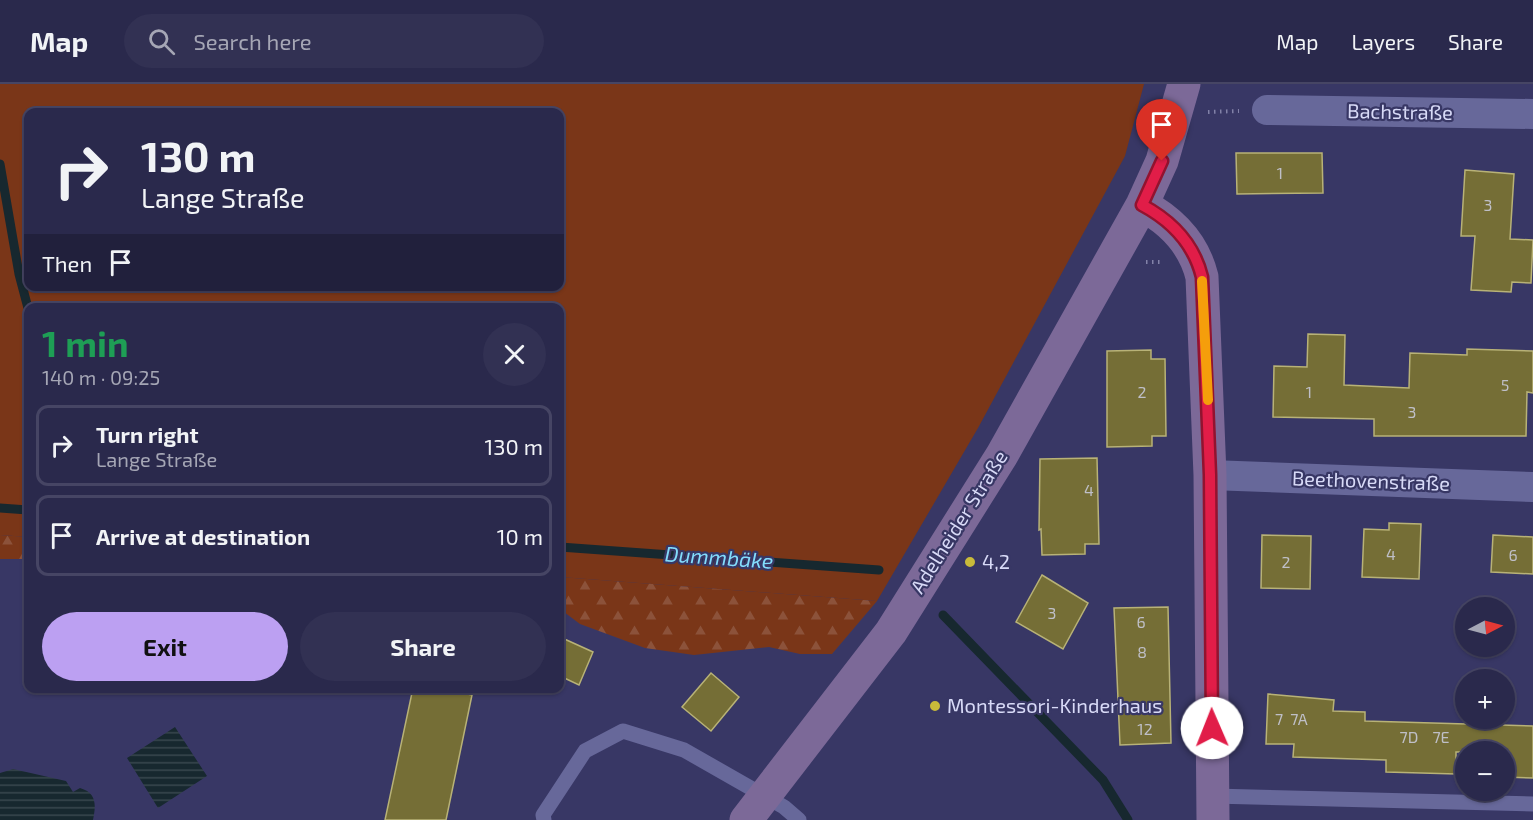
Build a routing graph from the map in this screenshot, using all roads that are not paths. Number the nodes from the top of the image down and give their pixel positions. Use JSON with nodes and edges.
{"nodes":[{"id":1,"x":1184,"y":84,"type":"edge"},
{"id":2,"x":1267,"y":110,"type":"dead end"},
{"id":3,"x":1533,"y":114,"type":"edge"},
{"id":4,"x":1142,"y":205,"type":"junction"},
{"id":5,"x":1210,"y":475,"type":"junction"},
{"id":6,"x":1533,"y":487,"type":"edge"},
{"id":7,"x":752,"y":801,"type":"edge"},
{"id":8,"x":1533,"y":804,"type":"edge"},
{"id":9,"x":1213,"y":808,"type":"edge"},
{"id":10,"x":544,"y":820,"type":"edge"},
{"id":11,"x":799,"y":820,"type":"edge"}],
"edges":[{"from":1,"to":4,"type":"street","name":"Adelheider Straße"},
{"from":2,"to":3,"type":"street","name":"Bachstraße"},
{"from":4,"to":5,"type":"street"},
{"from":4,"to":7,"type":"street","name":"Adelheider Straße"},
{"from":5,"to":6,"type":"street","name":"Beethovenstraße"},
{"from":5,"to":9,"type":"street"},
{"from":7,"to":10,"type":"lane"},
{"from":7,"to":11,"type":"lane"},
{"from":8,"to":9,"type":"lane"}]}
